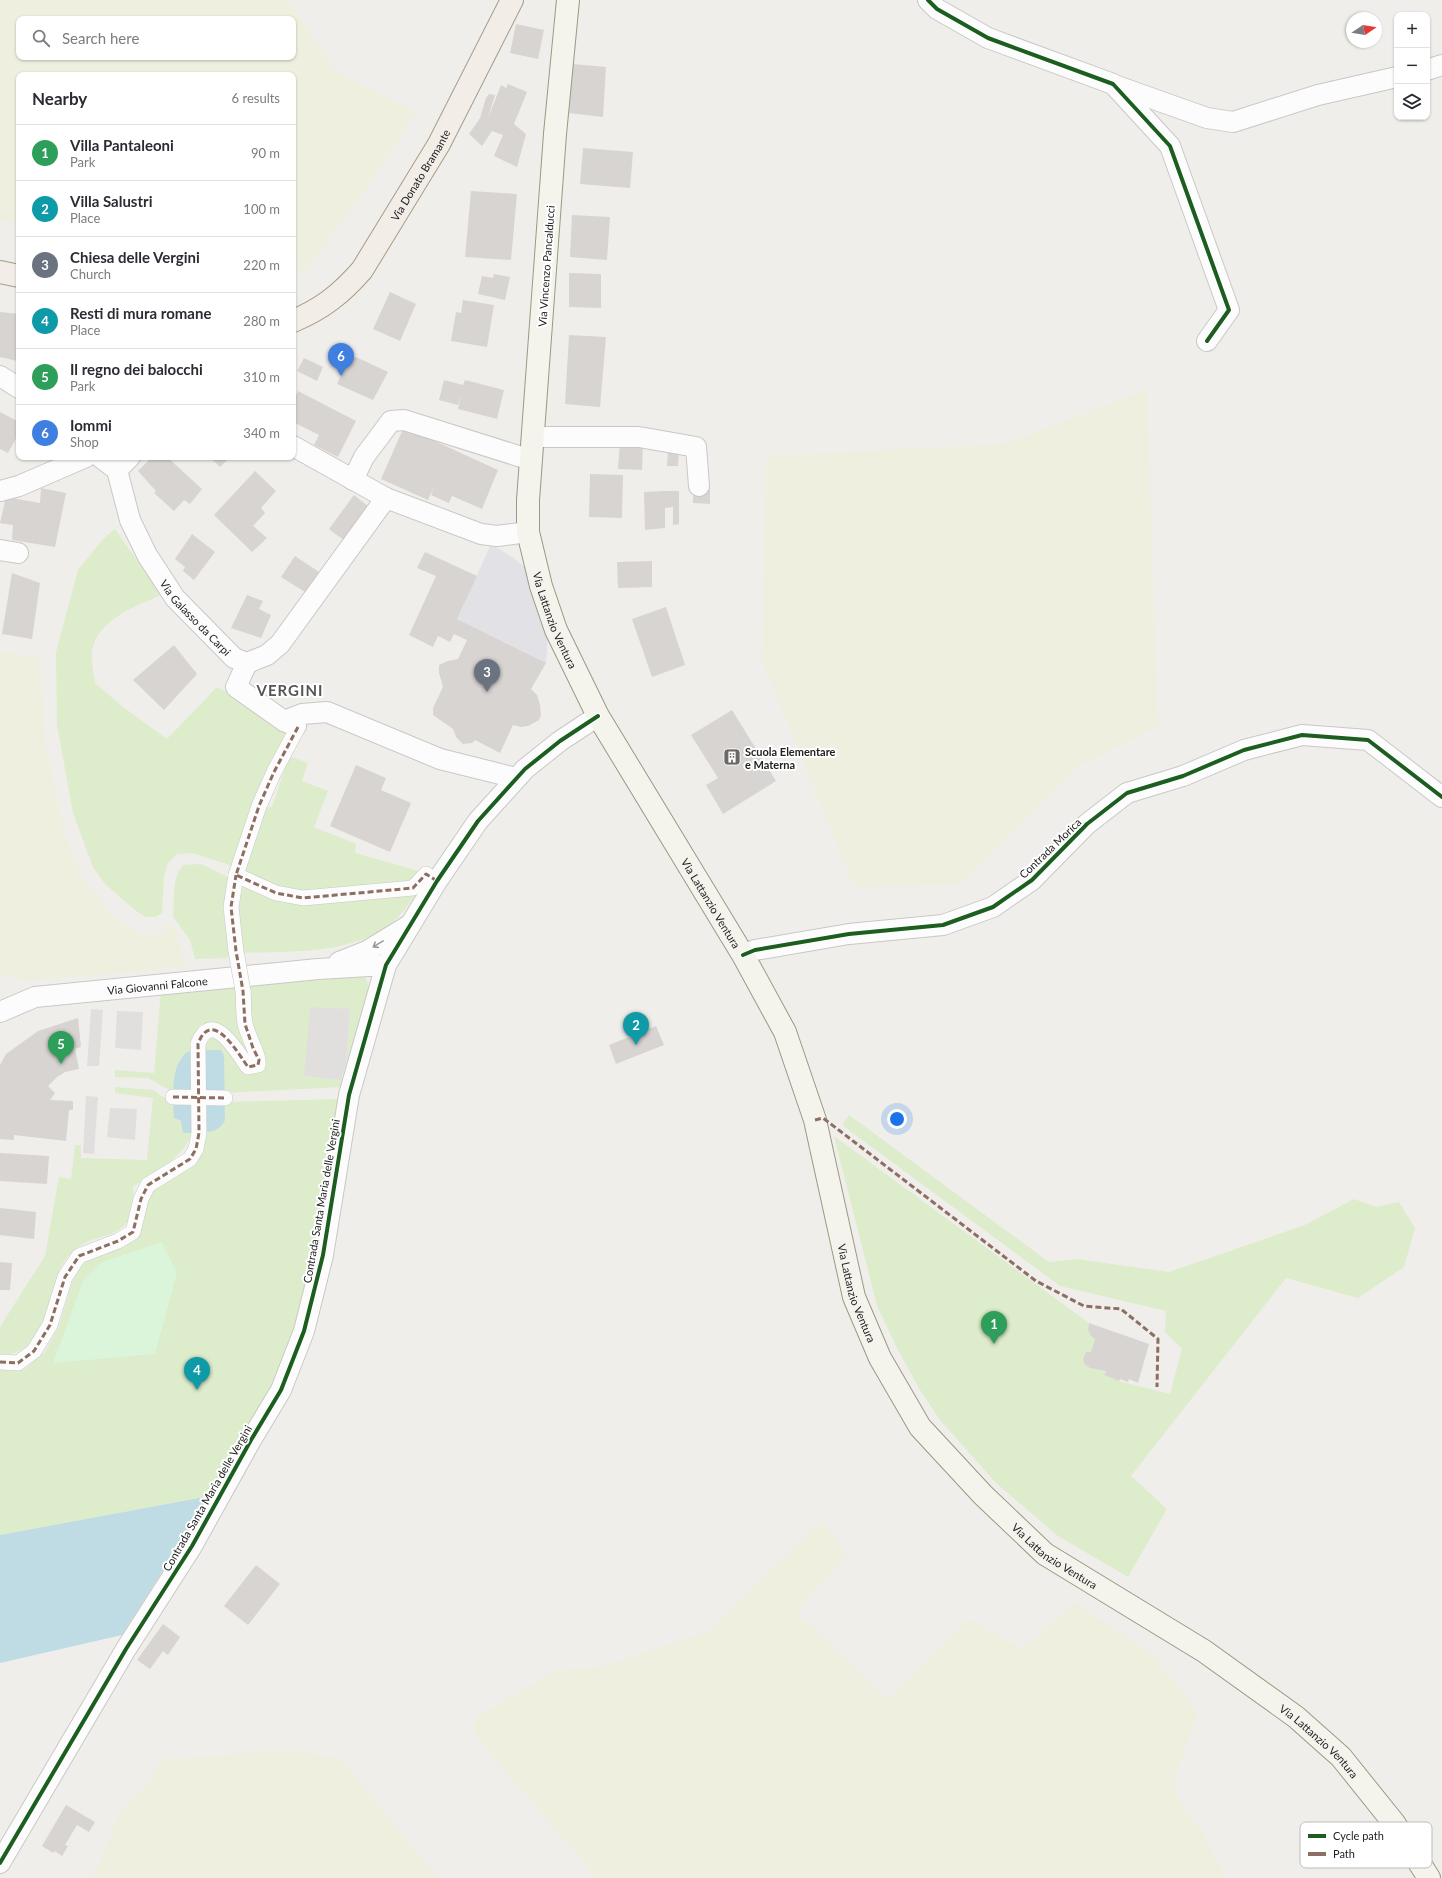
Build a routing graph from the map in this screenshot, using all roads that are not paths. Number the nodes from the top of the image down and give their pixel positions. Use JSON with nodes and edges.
{"nodes":[{"id":1,"x":512,"y":0,"type":"edge"},
{"id":2,"x":568,"y":0,"type":"edge"},
{"id":3,"x":928,"y":0,"type":"edge"},
{"id":4,"x":1442,"y":65,"type":"edge"},
{"id":5,"x":1430,"y":69,"type":"edge"},
{"id":6,"x":1394,"y":78,"type":"edge"},
{"id":7,"x":1113,"y":84,"type":"junction"},
{"id":8,"x":0,"y":272,"type":"edge"},
{"id":9,"x":16,"y":275,"type":"edge"},
{"id":10,"x":296,"y":320,"type":"edge"},
{"id":11,"x":1207,"y":341,"type":"dead end"},
{"id":12,"x":0,"y":376,"type":"edge"},
{"id":13,"x":16,"y":386,"type":"edge"},
{"id":14,"x":533,"y":436,"type":"junction"},
{"id":15,"x":296,"y":448,"type":"edge"},
{"id":16,"x":79,"y":460,"type":"edge"},
{"id":17,"x":110,"y":460,"type":"edge"},
{"id":18,"x":531,"y":460,"type":"junction"},
{"id":19,"x":124,"y":464,"type":"edge"},
{"id":20,"x":353,"y":480,"type":"junction"},
{"id":21,"x":699,"y":486,"type":"dead end"},
{"id":22,"x":0,"y":491,"type":"edge"},
{"id":23,"x":386,"y":498,"type":"junction"},
{"id":24,"x":528,"y":532,"type":"junction"},
{"id":25,"x":247,"y":663,"type":"junction"},
{"id":26,"x":598,"y":716,"type":"junction"},
{"id":27,"x":291,"y":724,"type":"junction"},
{"id":28,"x":516,"y":778,"type":"junction"},
{"id":29,"x":1442,"y":797,"type":"edge"},
{"id":30,"x":236,"y":875,"type":"junction"},
{"id":31,"x":437,"y":881,"type":"junction"},
{"id":32,"x":411,"y":923,"type":"junction"},
{"id":33,"x":743,"y":956,"type":"junction"},
{"id":34,"x":386,"y":965,"type":"junction"},
{"id":35,"x":318,"y":969,"type":"junction"},
{"id":36,"x":0,"y":1012,"type":"edge"},
{"id":37,"x":173,"y":1097,"type":"dead end"},
{"id":38,"x":199,"y":1098,"type":"junction"},
{"id":39,"x":225,"y":1098,"type":"dead end"},
{"id":40,"x":0,"y":1362,"type":"edge"},
{"id":41,"x":1392,"y":1822,"type":"edge"},
{"id":42,"x":0,"y":1864,"type":"edge"},
{"id":43,"x":1422,"y":1868,"type":"edge"},
{"id":44,"x":1429,"y":1878,"type":"edge"}],
"edges":[{"from":1,"to":10,"type":"main road","name":"Via Donato Bramante"},
{"from":2,"to":14,"type":"main road","name":"Via Vincenzo Pancalducci"},
{"from":3,"to":7,"type":"street"},
{"from":4,"to":5,"type":"street"},
{"from":6,"to":7,"type":"street"},
{"from":7,"to":11,"type":"street"},
{"from":8,"to":9,"type":"main road"},
{"from":12,"to":13,"type":"street"},
{"from":14,"to":18,"type":"main road","name":"Via Vincenzo Pancalducci"},
{"from":14,"to":21,"type":"street"},
{"from":15,"to":20,"type":"street"},
{"from":16,"to":22,"type":"street"},
{"from":17,"to":19,"type":"street"},
{"from":18,"to":20,"type":"street"},
{"from":18,"to":24,"type":"main road","name":"Via Vincenzo Pancalducci"},
{"from":19,"to":25,"type":"street","name":"Via Galasso da Carpi"},
{"from":20,"to":23,"type":"street"},
{"from":23,"to":24,"type":"street"},
{"from":23,"to":25,"type":"street"},
{"from":24,"to":26,"type":"main road","name":"Via Lattanzio Ventura"},
{"from":25,"to":27,"type":"street"},
{"from":26,"to":28,"type":"street","name":"Contrada Santa Maria delle Vergini"},
{"from":26,"to":33,"type":"main road","name":"Via Lattanzio Ventura"},
{"from":27,"to":28,"type":"street"},
{"from":27,"to":30,"type":"street"},
{"from":28,"to":31,"type":"street","name":"Contrada Santa Maria delle Vergini"},
{"from":29,"to":33,"type":"street","name":"Contrada Morica"},
{"from":30,"to":31,"type":"street"},
{"from":30,"to":38,"type":"street","bridge":true},
{"from":31,"to":32,"type":"street","name":"Contrada Santa Maria delle Vergini"},
{"from":32,"to":34,"type":"street","name":"Contrada Santa Maria delle Vergini"},
{"from":32,"to":35,"type":"street","name":"Via Giovanni Falcone","one_way":true},
{"from":33,"to":41,"type":"main road","name":"Via Lattanzio Ventura"},
{"from":34,"to":35,"type":"street","name":"Via Giovanni Falcone"},
{"from":34,"to":42,"type":"street","name":"Contrada Santa Maria delle Vergini"},
{"from":35,"to":36,"type":"street","name":"Via Giovanni Falcone"},
{"from":37,"to":38,"type":"street"},
{"from":38,"to":39,"type":"street"},
{"from":38,"to":40,"type":"street"},
{"from":43,"to":44,"type":"main road","name":"Via Lattanzio Ventura"}]}
